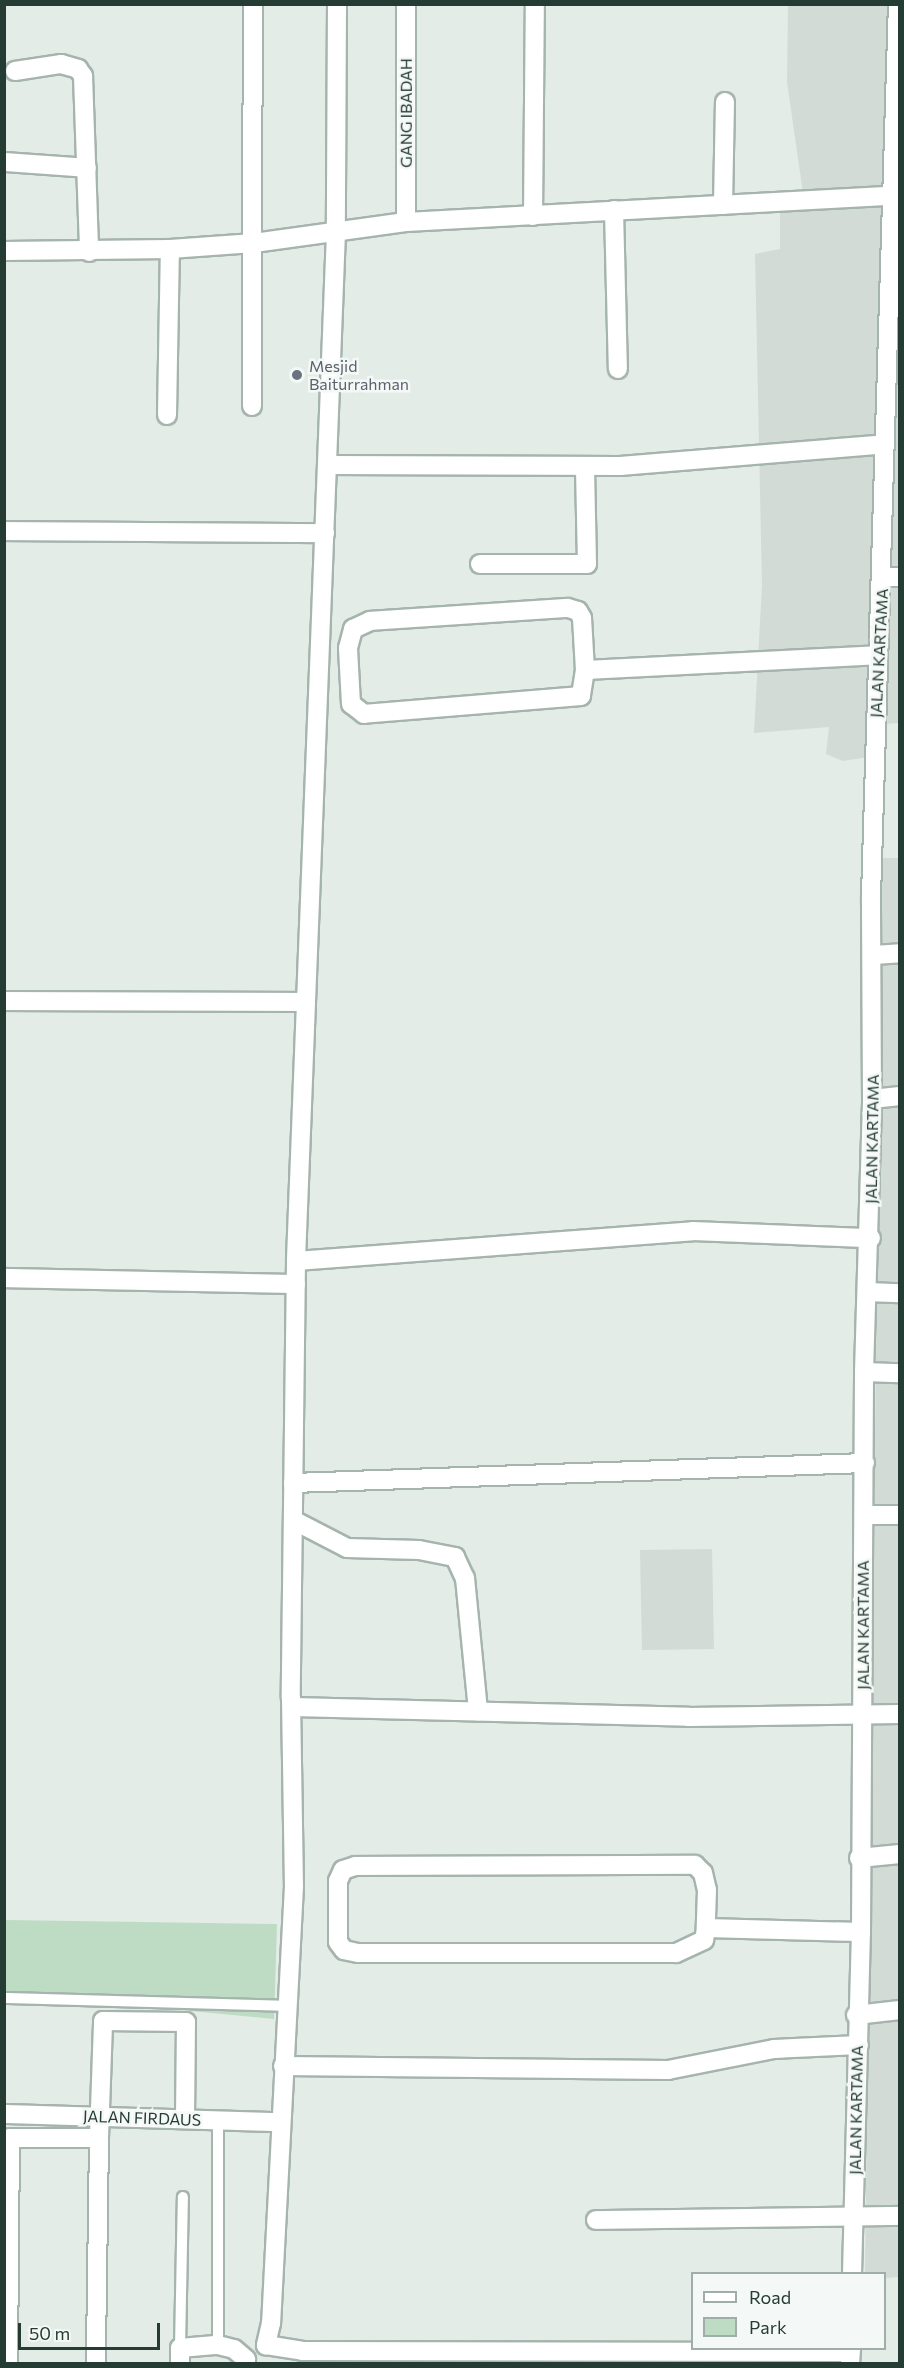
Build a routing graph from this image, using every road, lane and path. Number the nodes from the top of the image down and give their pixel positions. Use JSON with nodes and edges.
{"nodes":[{"id":1,"x":253,"y":4,"type":"edge"},
{"id":2,"x":337,"y":4,"type":"edge"},
{"id":3,"x":406,"y":4,"type":"edge"},
{"id":4,"x":535,"y":4,"type":"edge"},
{"id":5,"x":898,"y":4,"type":"edge"},
{"id":6,"x":15,"y":71,"type":"dead end"},
{"id":7,"x":898,"y":93,"type":"edge"},
{"id":8,"x":725,"y":102,"type":"dead end"},
{"id":9,"x":4,"y":162,"type":"edge"},
{"id":10,"x":87,"y":168,"type":"junction"},
{"id":11,"x":890,"y":196,"type":"junction"},
{"id":12,"x":723,"y":204,"type":"junction"},
{"id":13,"x":614,"y":210,"type":"junction"},
{"id":14,"x":533,"y":216,"type":"junction"},
{"id":15,"x":406,"y":222,"type":"junction"},
{"id":16,"x":336,"y":232,"type":"junction"},
{"id":17,"x":254,"y":243,"type":"junction"},
{"id":18,"x":170,"y":249,"type":"junction"},
{"id":19,"x":4,"y":250,"type":"edge"},
{"id":20,"x":89,"y":252,"type":"junction"},
{"id":21,"x":618,"y":369,"type":"dead end"},
{"id":22,"x":894,"y":377,"type":"edge"},
{"id":23,"x":252,"y":406,"type":"dead end"},
{"id":24,"x":167,"y":415,"type":"dead end"},
{"id":25,"x":885,"y":444,"type":"junction"},
{"id":26,"x":328,"y":465,"type":"junction"},
{"id":27,"x":585,"y":466,"type":"junction"},
{"id":28,"x":4,"y":531,"type":"edge"},
{"id":29,"x":325,"y":533,"type":"junction"},
{"id":30,"x":480,"y":564,"type":"dead end"},
{"id":31,"x":891,"y":577,"type":"edge"},
{"id":32,"x":878,"y":656,"type":"junction"},
{"id":33,"x":585,"y":670,"type":"junction"},
{"id":34,"x":900,"y":953,"type":"edge"},
{"id":35,"x":874,"y":954,"type":"junction"},
{"id":36,"x":4,"y":1001,"type":"edge"},
{"id":37,"x":306,"y":1002,"type":"junction"},
{"id":38,"x":900,"y":1096,"type":"edge"},
{"id":39,"x":872,"y":1099,"type":"junction"},
{"id":40,"x":871,"y":1238,"type":"junction"},
{"id":41,"x":296,"y":1261,"type":"junction"},
{"id":42,"x":4,"y":1278,"type":"edge"},
{"id":43,"x":296,"y":1284,"type":"junction"},
{"id":44,"x":867,"y":1292,"type":"junction"},
{"id":45,"x":900,"y":1293,"type":"edge"},
{"id":46,"x":864,"y":1372,"type":"junction"},
{"id":47,"x":900,"y":1372,"type":"edge"},
{"id":48,"x":865,"y":1463,"type":"junction"},
{"id":49,"x":293,"y":1483,"type":"junction"},
{"id":50,"x":865,"y":1515,"type":"junction"},
{"id":51,"x":900,"y":1515,"type":"edge"},
{"id":52,"x":293,"y":1520,"type":"junction"},
{"id":53,"x":293,"y":1707,"type":"junction"},
{"id":54,"x":478,"y":1712,"type":"junction"},
{"id":55,"x":900,"y":1714,"type":"edge"},
{"id":56,"x":863,"y":1717,"type":"junction"},
{"id":57,"x":900,"y":1854,"type":"edge"},
{"id":58,"x":859,"y":1858,"type":"junction"},
{"id":59,"x":706,"y":1928,"type":"junction"},
{"id":60,"x":861,"y":1932,"type":"junction"},
{"id":61,"x":4,"y":1998,"type":"edge"},
{"id":62,"x":287,"y":2006,"type":"junction"},
{"id":63,"x":900,"y":2010,"type":"edge"},
{"id":64,"x":856,"y":2015,"type":"junction"},
{"id":65,"x":859,"y":2045,"type":"junction"},
{"id":66,"x":283,"y":2066,"type":"junction"},
{"id":67,"x":4,"y":2114,"type":"edge"},
{"id":68,"x":99,"y":2117,"type":"junction"},
{"id":69,"x":185,"y":2120,"type":"junction"},
{"id":70,"x":218,"y":2120,"type":"junction"},
{"id":71,"x":279,"y":2122,"type":"junction"},
{"id":72,"x":99,"y":2138,"type":"junction"},
{"id":73,"x":183,"y":2197,"type":"dead end"},
{"id":74,"x":900,"y":2216,"type":"edge"},
{"id":75,"x":853,"y":2219,"type":"junction"},
{"id":76,"x":596,"y":2220,"type":"dead end"},
{"id":77,"x":852,"y":2272,"type":"edge"},
{"id":78,"x":218,"y":2345,"type":"junction"},
{"id":79,"x":266,"y":2345,"type":"junction"},
{"id":80,"x":850,"y":2355,"type":"edge"},
{"id":81,"x":180,"y":2356,"type":"edge"},
{"id":82,"x":246,"y":2361,"type":"edge"},
{"id":83,"x":8,"y":2364,"type":"edge"},
{"id":84,"x":96,"y":2364,"type":"edge"}],
"edges":[{"from":1,"to":17,"type":"street"},
{"from":2,"to":16,"type":"street"},
{"from":3,"to":15,"type":"street","name":"GANG IBADAH"},
{"from":4,"to":14,"type":"street"},
{"from":5,"to":7,"type":"street","name":"JALAN KARTAMA"},
{"from":6,"to":10,"type":"street"},
{"from":7,"to":11,"type":"street","name":"JALAN KARTAMA"},
{"from":8,"to":12,"type":"street"},
{"from":9,"to":10,"type":"street"},
{"from":10,"to":20,"type":"street"},
{"from":11,"to":12,"type":"street"},
{"from":11,"to":22,"type":"street","name":"JALAN KARTAMA"},
{"from":12,"to":13,"type":"street"},
{"from":13,"to":14,"type":"street"},
{"from":13,"to":21,"type":"street"},
{"from":14,"to":15,"type":"street"},
{"from":15,"to":16,"type":"street"},
{"from":16,"to":17,"type":"street"},
{"from":16,"to":26,"type":"street"},
{"from":17,"to":18,"type":"street"},
{"from":17,"to":23,"type":"street"},
{"from":18,"to":20,"type":"street"},
{"from":18,"to":24,"type":"street"},
{"from":19,"to":20,"type":"street"},
{"from":22,"to":25,"type":"street","name":"JALAN KARTAMA"},
{"from":25,"to":27,"type":"street"},
{"from":25,"to":31,"type":"street","name":"JALAN KARTAMA"},
{"from":26,"to":27,"type":"street"},
{"from":26,"to":29,"type":"street"},
{"from":27,"to":30,"type":"street"},
{"from":28,"to":29,"type":"street"},
{"from":29,"to":37,"type":"street"},
{"from":31,"to":32,"type":"street","name":"JALAN KARTAMA"},
{"from":32,"to":33,"type":"street"},
{"from":32,"to":35,"type":"street","name":"JALAN KARTAMA"},
{"from":33,"to":33,"type":"street"},
{"from":34,"to":35,"type":"street"},
{"from":35,"to":39,"type":"street","name":"JALAN KARTAMA"},
{"from":36,"to":37,"type":"street"},
{"from":37,"to":41,"type":"street"},
{"from":38,"to":39,"type":"street"},
{"from":39,"to":40,"type":"street","name":"JALAN KARTAMA"},
{"from":40,"to":41,"type":"street"},
{"from":40,"to":44,"type":"street","name":"JALAN KARTAMA"},
{"from":41,"to":43,"type":"street"},
{"from":42,"to":43,"type":"street"},
{"from":43,"to":49,"type":"street"},
{"from":44,"to":45,"type":"street"},
{"from":44,"to":46,"type":"street","name":"JALAN KARTAMA"},
{"from":46,"to":47,"type":"street"},
{"from":46,"to":48,"type":"street","name":"JALAN KARTAMA"},
{"from":48,"to":49,"type":"street"},
{"from":48,"to":50,"type":"street","name":"JALAN KARTAMA"},
{"from":49,"to":52,"type":"street"},
{"from":50,"to":51,"type":"street"},
{"from":50,"to":56,"type":"street","name":"JALAN KARTAMA"},
{"from":52,"to":53,"type":"street"},
{"from":52,"to":54,"type":"street"},
{"from":53,"to":54,"type":"street"},
{"from":53,"to":62,"type":"street"},
{"from":54,"to":56,"type":"street"},
{"from":55,"to":56,"type":"street"},
{"from":56,"to":58,"type":"street","name":"JALAN KARTAMA"},
{"from":57,"to":58,"type":"street"},
{"from":58,"to":60,"type":"street","name":"JALAN KARTAMA"},
{"from":59,"to":59,"type":"street"},
{"from":59,"to":60,"type":"street"},
{"from":60,"to":64,"type":"street","name":"JALAN KARTAMA"},
{"from":61,"to":62,"type":"lane"},
{"from":62,"to":66,"type":"street"},
{"from":63,"to":64,"type":"street"},
{"from":64,"to":65,"type":"street","name":"JALAN KARTAMA"},
{"from":65,"to":66,"type":"street"},
{"from":65,"to":75,"type":"street","name":"JALAN KARTAMA"},
{"from":66,"to":71,"type":"street"},
{"from":67,"to":68,"type":"street","name":"JALAN FIRDAUS"},
{"from":68,"to":69,"type":"street","name":"JALAN FIRDAUS"},
{"from":68,"to":69,"type":"street"},
{"from":68,"to":72,"type":"street"},
{"from":69,"to":70,"type":"street","name":"JALAN FIRDAUS"},
{"from":70,"to":71,"type":"street","name":"JALAN FIRDAUS"},
{"from":70,"to":78,"type":"lane"},
{"from":71,"to":79,"type":"street"},
{"from":72,"to":83,"type":"street"},
{"from":72,"to":84,"type":"street"},
{"from":73,"to":81,"type":"lane"},
{"from":74,"to":75,"type":"street"},
{"from":75,"to":76,"type":"street"},
{"from":75,"to":77,"type":"street","name":"JALAN KARTAMA"},
{"from":78,"to":81,"type":"street"},
{"from":78,"to":82,"type":"street"},
{"from":79,"to":80,"type":"street"},
{"from":79,"to":82,"type":"street"}]}
